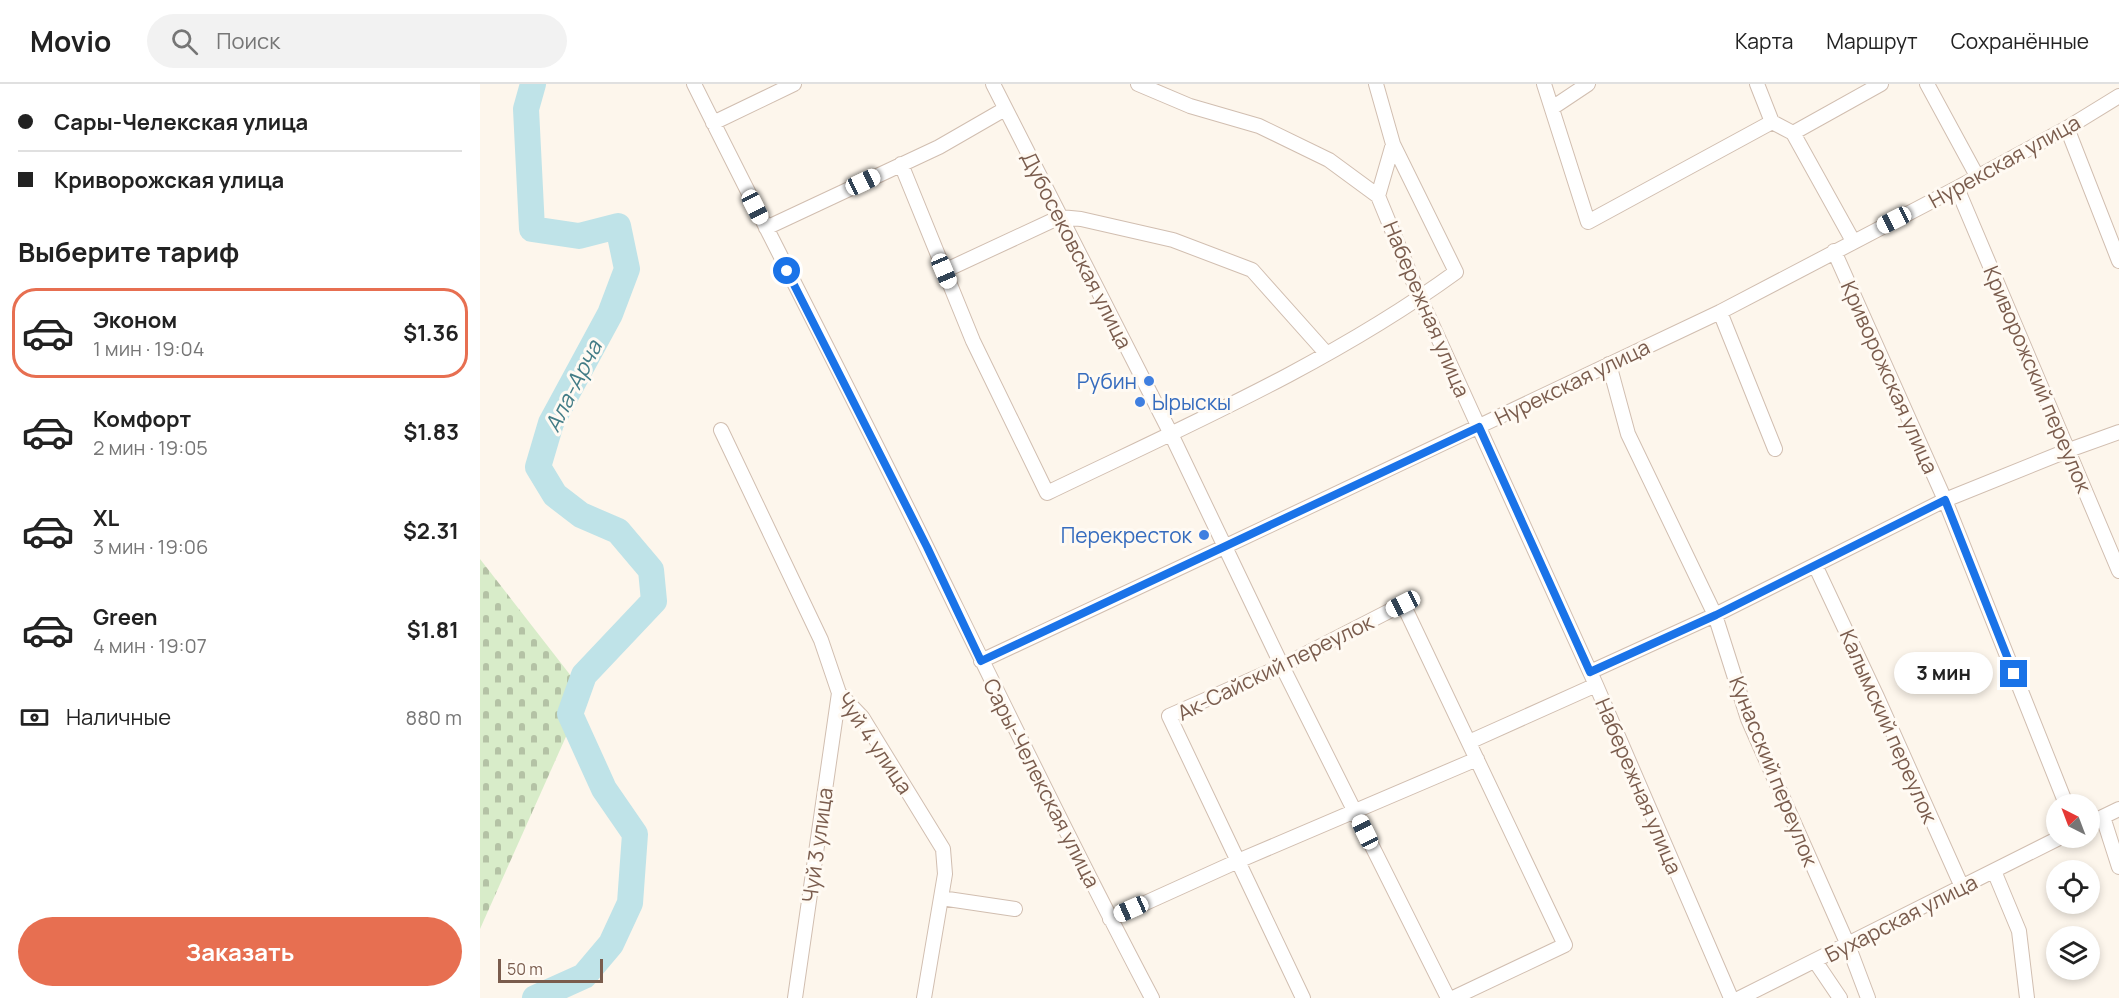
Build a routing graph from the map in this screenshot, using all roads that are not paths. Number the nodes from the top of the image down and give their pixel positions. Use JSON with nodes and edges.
{"nodes":[{"id":1,"x":694,"y":84,"type":"edge"},
{"id":2,"x":794,"y":84,"type":"edge"},
{"id":3,"x":993,"y":84,"type":"edge"},
{"id":4,"x":1138,"y":84,"type":"edge"},
{"id":5,"x":1376,"y":84,"type":"edge"},
{"id":6,"x":1544,"y":84,"type":"edge"},
{"id":7,"x":1587,"y":84,"type":"edge"},
{"id":8,"x":1757,"y":84,"type":"edge"},
{"id":9,"x":1881,"y":84,"type":"edge"},
{"id":10,"x":1927,"y":84,"type":"edge"},
{"id":11,"x":2119,"y":96,"type":"edge"},
{"id":12,"x":1552,"y":108,"type":"junction"},
{"id":13,"x":1005,"y":109,"type":"junction"},
{"id":14,"x":1772,"y":122,"type":"junction"},
{"id":15,"x":713,"y":123,"type":"junction"},
{"id":16,"x":2067,"y":128,"type":"junction"},
{"id":17,"x":1793,"y":133,"type":"junction"},
{"id":18,"x":1392,"y":144,"type":"junction"},
{"id":19,"x":901,"y":164,"type":"junction"},
{"id":20,"x":1977,"y":176,"type":"junction"},
{"id":21,"x":1957,"y":188,"type":"junction"},
{"id":22,"x":1378,"y":196,"type":"junction"},
{"id":23,"x":1060,"y":217,"type":"junction"},
{"id":24,"x":766,"y":228,"type":"junction"},
{"id":25,"x":1853,"y":241,"type":"junction"},
{"id":26,"x":1834,"y":251,"type":"junction"},
{"id":27,"x":2119,"y":261,"type":"edge"},
{"id":28,"x":944,"y":271,"type":"junction"},
{"id":29,"x":1420,"y":298,"type":"junction"},
{"id":30,"x":1720,"y":312,"type":"junction"},
{"id":31,"x":1326,"y":353,"type":"junction"},
{"id":32,"x":1609,"y":364,"type":"junction"},
{"id":33,"x":1479,"y":427,"type":"junction"},
{"id":34,"x":721,"y":430,"type":"dead end"},
{"id":35,"x":2119,"y":432,"type":"edge"},
{"id":36,"x":1170,"y":434,"type":"junction"},
{"id":37,"x":1775,"y":450,"type":"dead end"},
{"id":38,"x":2069,"y":450,"type":"junction"},
{"id":39,"x":1945,"y":500,"type":"junction"},
{"id":40,"x":1224,"y":547,"type":"junction"},
{"id":41,"x":1815,"y":565,"type":"junction"},
{"id":42,"x":2119,"y":571,"type":"edge"},
{"id":43,"x":1716,"y":615,"type":"junction"},
{"id":44,"x":981,"y":661,"type":"junction"},
{"id":45,"x":1281,"y":666,"type":"junction"},
{"id":46,"x":1590,"y":672,"type":"junction"},
{"id":47,"x":1596,"y":685,"type":"junction"},
{"id":48,"x":839,"y":693,"type":"junction"},
{"id":49,"x":1469,"y":742,"type":"junction"},
{"id":50,"x":1477,"y":759,"type":"junction"},
{"id":51,"x":2062,"y":794,"type":"edge"},
{"id":52,"x":2119,"y":810,"type":"edge"},
{"id":53,"x":1355,"y":811,"type":"junction"},
{"id":54,"x":2103,"y":817,"type":"junction"},
{"id":55,"x":2100,"y":818,"type":"edge"},
{"id":56,"x":2046,"y":845,"type":"edge"},
{"id":57,"x":1238,"y":861,"type":"junction"},
{"id":58,"x":2119,"y":867,"type":"edge"},
{"id":59,"x":1994,"y":871,"type":"junction"},
{"id":60,"x":1962,"y":887,"type":"junction"},
{"id":61,"x":941,"y":898,"type":"junction"},
{"id":62,"x":1015,"y":909,"type":"dead end"},
{"id":63,"x":1110,"y":919,"type":"junction"},
{"id":64,"x":1848,"y":945,"type":"junction"},
{"id":65,"x":1815,"y":961,"type":"junction"},
{"id":66,"x":795,"y":998,"type":"edge"},
{"id":67,"x":924,"y":998,"type":"edge"},
{"id":68,"x":1152,"y":998,"type":"edge"},
{"id":69,"x":1303,"y":998,"type":"edge"},
{"id":70,"x":1448,"y":998,"type":"edge"},
{"id":71,"x":1453,"y":998,"type":"edge"},
{"id":72,"x":1731,"y":998,"type":"edge"},
{"id":73,"x":1740,"y":998,"type":"edge"},
{"id":74,"x":1840,"y":998,"type":"edge"},
{"id":75,"x":1868,"y":998,"type":"edge"},
{"id":76,"x":2027,"y":998,"type":"edge"}],
"edges":[{"from":1,"to":15,"type":"street","name":"Сары-Челекская улица"},
{"from":2,"to":15,"type":"street"},
{"from":3,"to":13,"type":"street","name":"Дубосековская улица"},
{"from":4,"to":22,"type":"street"},
{"from":5,"to":18,"type":"street","name":"Набережная улица"},
{"from":6,"to":12,"type":"street"},
{"from":7,"to":12,"type":"street"},
{"from":8,"to":14,"type":"street"},
{"from":9,"to":17,"type":"street"},
{"from":10,"to":20,"type":"street"},
{"from":11,"to":16,"type":"street","name":"Нурекская улица"},
{"from":12,"to":14,"type":"street"},
{"from":13,"to":19,"type":"street"},
{"from":13,"to":23,"type":"street","name":"Дубосековская улица"},
{"from":14,"to":17,"type":"street"},
{"from":15,"to":24,"type":"street","name":"Сары-Челекская улица"},
{"from":16,"to":20,"type":"street","name":"Нурекская улица"},
{"from":16,"to":27,"type":"street"},
{"from":17,"to":25,"type":"street"},
{"from":18,"to":22,"type":"street","name":"Набережная улица"},
{"from":18,"to":29,"type":"street","name":"Набережная улица"},
{"from":19,"to":24,"type":"street"},
{"from":19,"to":28,"type":"street"},
{"from":20,"to":21,"type":"street","name":"Нурекская улица"},
{"from":21,"to":25,"type":"street","name":"Нурекская улица"},
{"from":21,"to":38,"type":"street","name":"Криворожский переулок"},
{"from":22,"to":29,"type":"street","name":"Набережная улица"},
{"from":23,"to":28,"type":"street"},
{"from":23,"to":31,"type":"street"},
{"from":23,"to":36,"type":"street","name":"Дубосековская улица"},
{"from":24,"to":44,"type":"street","name":"Сары-Челекская улица"},
{"from":25,"to":26,"type":"street","name":"Нурекская улица"},
{"from":26,"to":30,"type":"street","name":"Нурекская улица"},
{"from":26,"to":39,"type":"street","name":"Криворожская улица"},
{"from":28,"to":36,"type":"street"},
{"from":29,"to":31,"type":"street"},
{"from":29,"to":33,"type":"street","name":"Набережная улица"},
{"from":30,"to":32,"type":"street","name":"Нурекская улица"},
{"from":30,"to":37,"type":"street"},
{"from":31,"to":36,"type":"street"},
{"from":32,"to":33,"type":"street","name":"Нурекская улица"},
{"from":32,"to":43,"type":"street","name":"Кунасский переулок"},
{"from":33,"to":40,"type":"street","name":"Нурекская улица"},
{"from":33,"to":46,"type":"street","name":"Набережная улица"},
{"from":34,"to":48,"type":"street","name":"Чуй 4 улица"},
{"from":35,"to":38,"type":"street"},
{"from":36,"to":40,"type":"street","name":"Дубосековская улица"},
{"from":38,"to":39,"type":"street"},
{"from":38,"to":42,"type":"street","name":"Криворожский переулок"},
{"from":39,"to":41,"type":"street"},
{"from":39,"to":51,"type":"street","name":"Криворожская улица"},
{"from":40,"to":44,"type":"street","name":"Нурекская улица"},
{"from":40,"to":45,"type":"street","name":"Дубосековская улица"},
{"from":41,"to":43,"type":"street"},
{"from":41,"to":60,"type":"street","name":"Калымский переулок"},
{"from":43,"to":46,"type":"street"},
{"from":43,"to":64,"type":"street","name":"Кунасский переулок"},
{"from":44,"to":63,"type":"street","name":"Сары-Челекская улица"},
{"from":45,"to":49,"type":"street","name":"Ак-Сайский переулок"},
{"from":45,"to":53,"type":"street","name":"Дубосековская улица"},
{"from":45,"to":57,"type":"street","name":"Ак-Сайский переулок"},
{"from":46,"to":47,"type":"street","name":"Набережная улица"},
{"from":47,"to":49,"type":"street"},
{"from":47,"to":72,"type":"street","name":"Набережная улица"},
{"from":48,"to":61,"type":"street","name":"Чуй 4 улица"},
{"from":48,"to":66,"type":"street","name":"Чуй 3 улица"},
{"from":49,"to":50,"type":"street","name":"Ак-Сайский переулок"},
{"from":50,"to":53,"type":"street"},
{"from":50,"to":71,"type":"street","name":"Ак-Сайский переулок"},
{"from":52,"to":54,"type":"street"},
{"from":53,"to":57,"type":"street"},
{"from":53,"to":70,"type":"street","name":"Дубосековская улица"},
{"from":54,"to":55,"type":"street"},
{"from":54,"to":58,"type":"street"},
{"from":56,"to":59,"type":"street","name":"Бухарская улица"},
{"from":57,"to":63,"type":"street"},
{"from":57,"to":69,"type":"street","name":"Ак-Сайский переулок"},
{"from":59,"to":60,"type":"street","name":"Бухарская улица"},
{"from":59,"to":76,"type":"street"},
{"from":60,"to":64,"type":"street","name":"Бухарская улица"},
{"from":61,"to":62,"type":"street"},
{"from":61,"to":67,"type":"street","name":"Чуй 4 улица"},
{"from":63,"to":68,"type":"street","name":"Сары-Челекская улица"},
{"from":64,"to":65,"type":"street","name":"Бухарская улица"},
{"from":64,"to":75,"type":"street","name":"Кунасский переулок"},
{"from":65,"to":73,"type":"street","name":"Бухарская улица"},
{"from":65,"to":74,"type":"street"}]}
